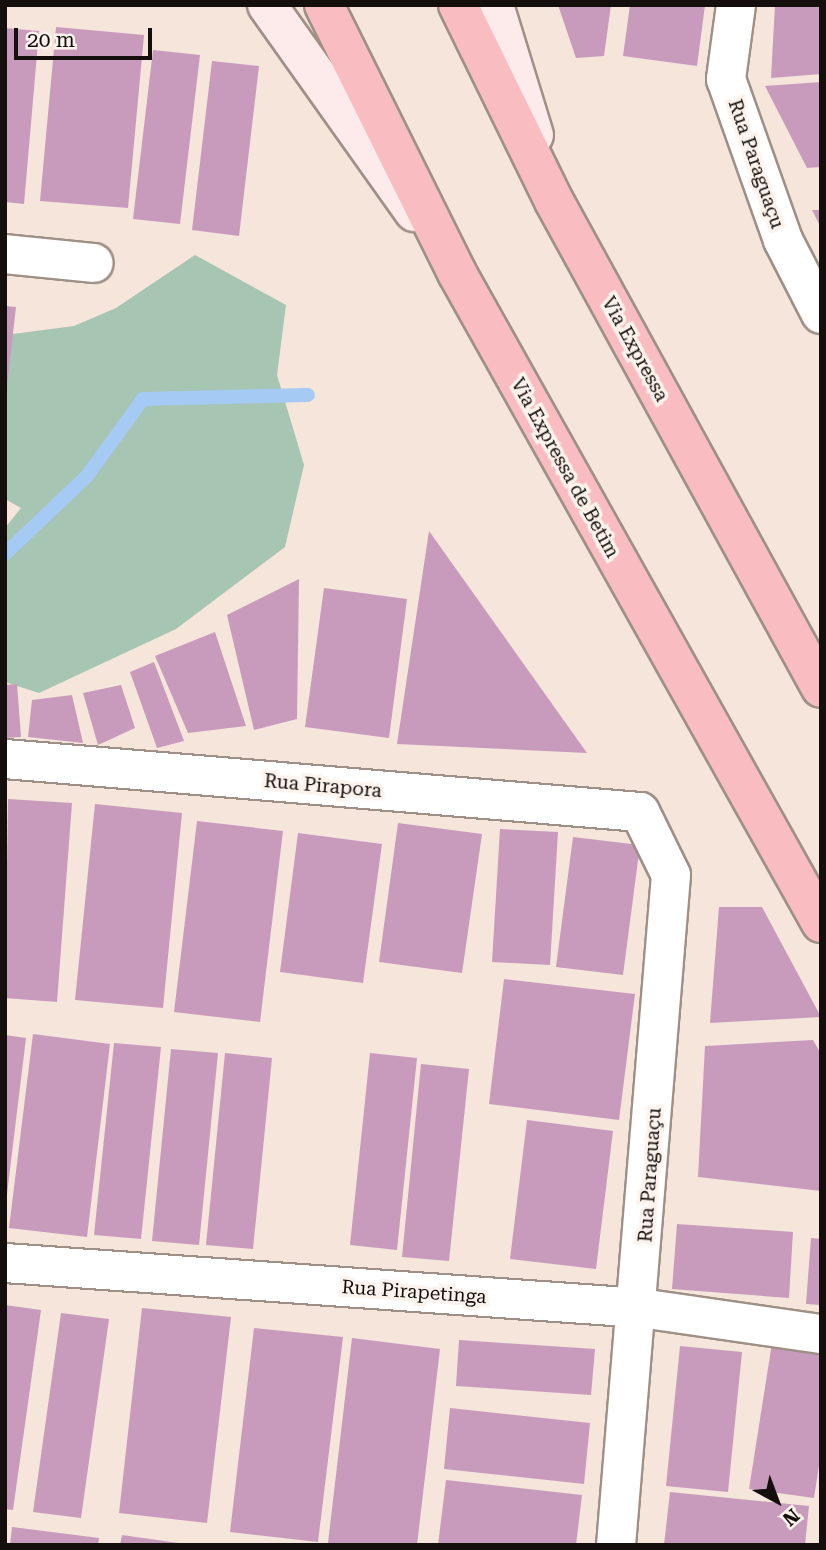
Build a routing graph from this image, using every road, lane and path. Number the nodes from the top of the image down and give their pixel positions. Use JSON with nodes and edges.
{"nodes":[{"id":1,"x":267,"y":5,"type":"edge"},
{"id":2,"x":324,"y":5,"type":"edge"},
{"id":3,"x":458,"y":5,"type":"edge"},
{"id":4,"x":494,"y":5,"type":"edge"},
{"id":5,"x":736,"y":5,"type":"edge"},
{"id":6,"x":554,"y":201,"type":"junction"},
{"id":7,"x":5,"y":254,"type":"edge"},
{"id":8,"x":94,"y":262,"type":"dead end"},
{"id":9,"x":457,"y":273,"type":"junction"},
{"id":10,"x":821,"y":314,"type":"edge"},
{"id":11,"x":821,"y":688,"type":"edge"},
{"id":12,"x":5,"y":759,"type":"edge"},
{"id":13,"x":640,"y":812,"type":"joint"},
{"id":14,"x":821,"y":923,"type":"edge"},
{"id":15,"x":5,"y":1263,"type":"edge"},
{"id":16,"x":640,"y":1308,"type":"junction"},
{"id":17,"x":821,"y":1334,"type":"edge"},
{"id":18,"x":616,"y":1545,"type":"edge"}],
"edges":[{"from":1,"to":9,"type":"street"},
{"from":2,"to":9,"type":"highway","name":"Via Expressa de Betim"},
{"from":3,"to":6,"type":"highway","name":"Via Expressa"},
{"from":4,"to":6,"type":"street"},
{"from":5,"to":10,"type":"street","name":"Rua Paraguaçu"},
{"from":6,"to":11,"type":"highway","name":"Via Expressa"},
{"from":7,"to":8,"type":"street"},
{"from":9,"to":14,"type":"highway","name":"Via Expressa de Betim"},
{"from":12,"to":13,"type":"street","name":"Rua Pirapora"},
{"from":13,"to":16,"type":"street","name":"Rua Paraguaçu"},
{"from":15,"to":16,"type":"street","name":"Rua Pirapetinga"},
{"from":16,"to":17,"type":"street","name":"Rua Pirapetinga"},
{"from":16,"to":18,"type":"street","name":"Rua Paraguaçu"}]}
